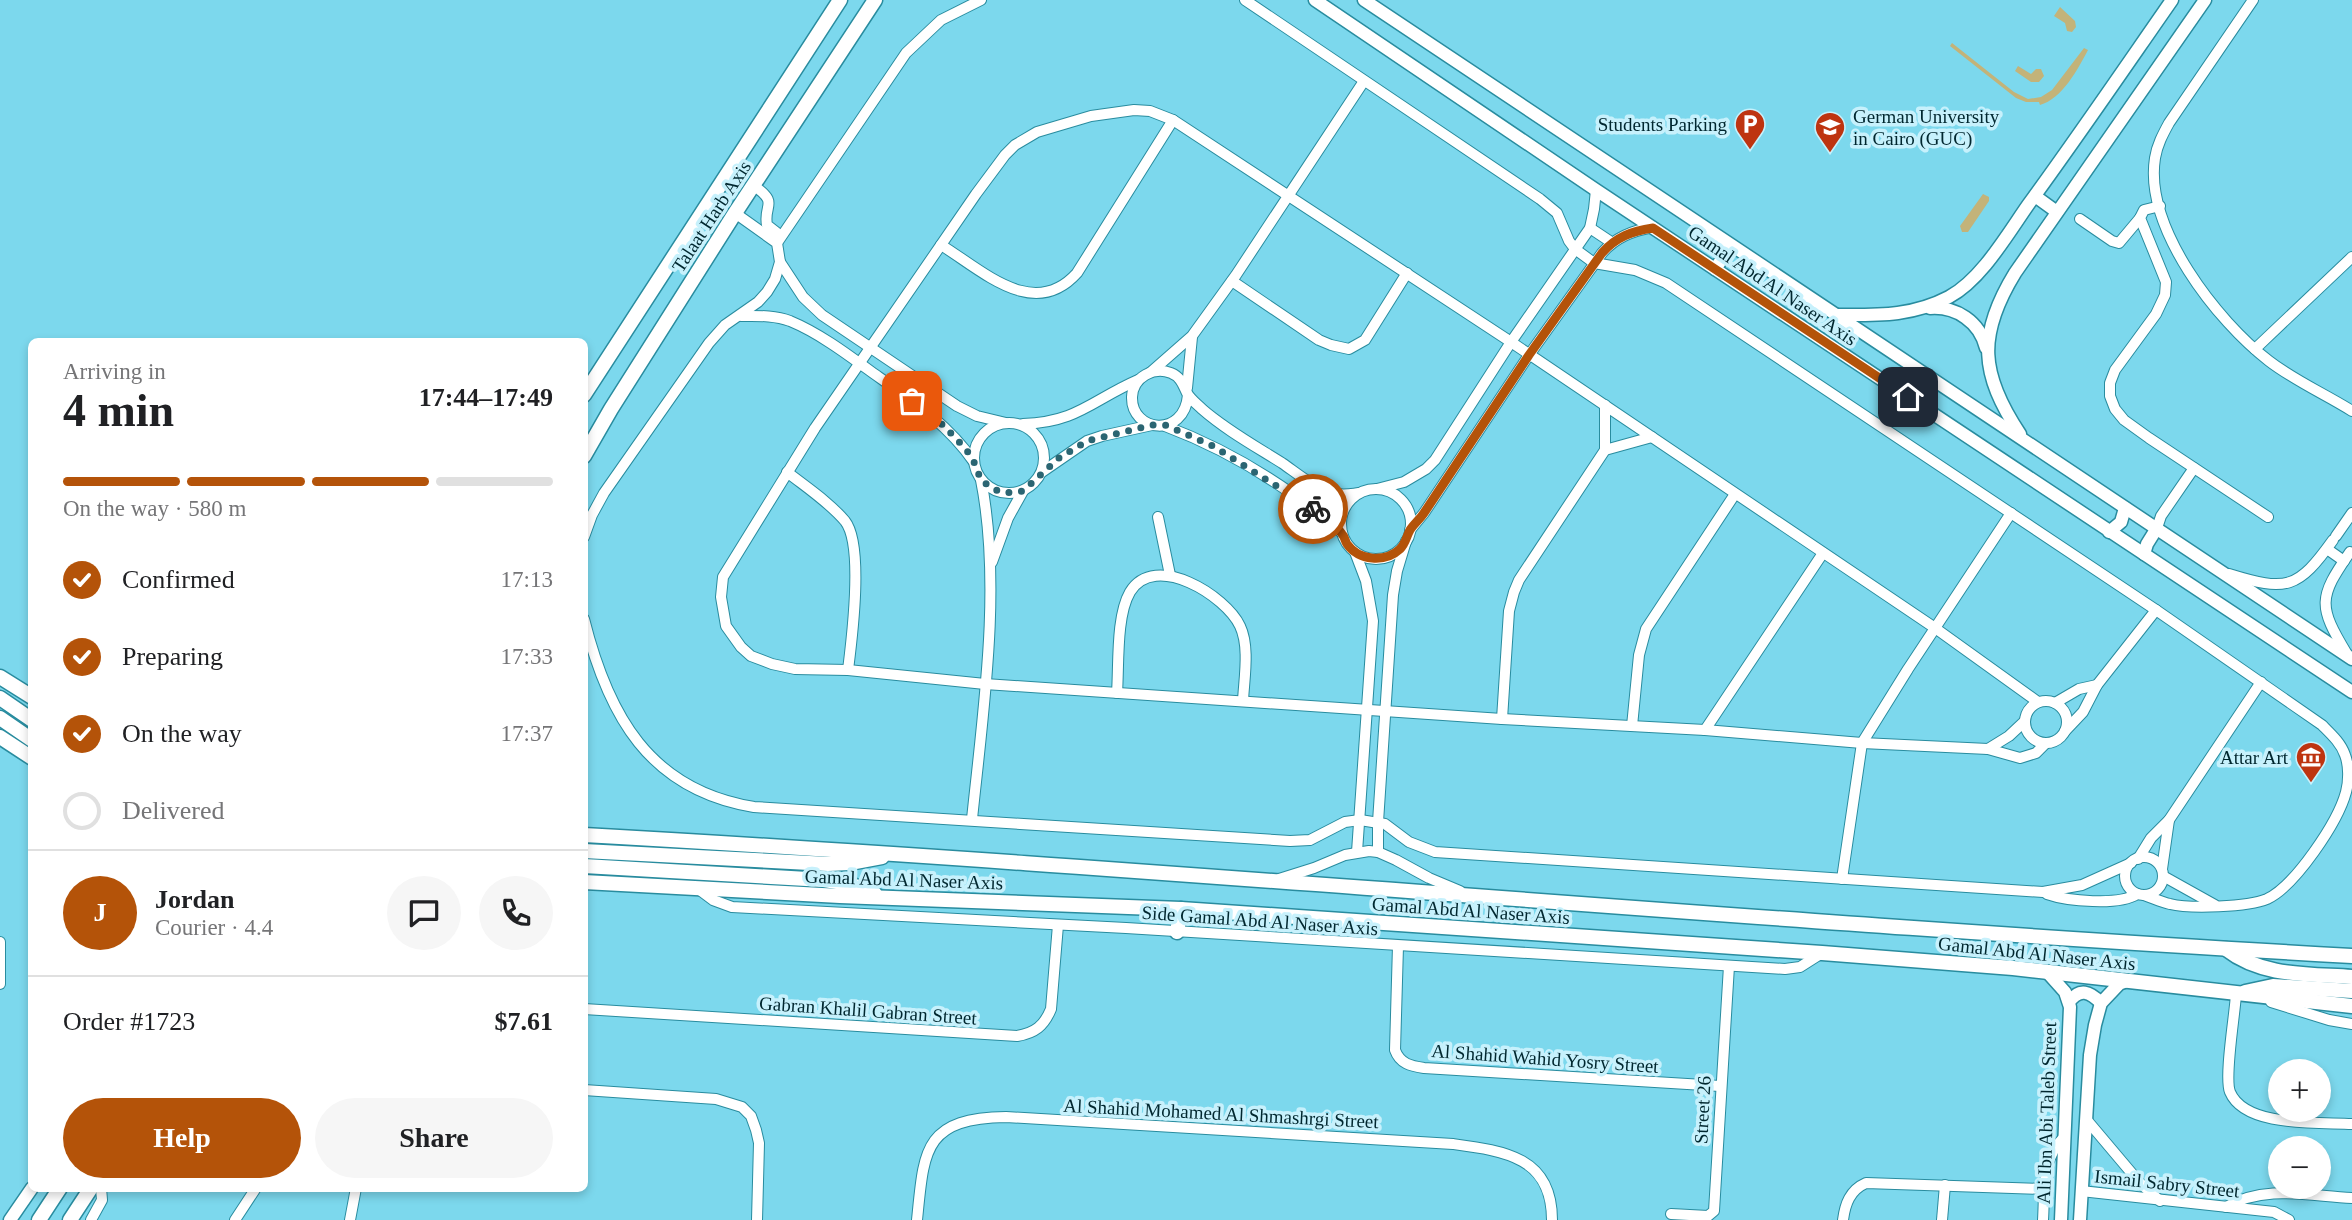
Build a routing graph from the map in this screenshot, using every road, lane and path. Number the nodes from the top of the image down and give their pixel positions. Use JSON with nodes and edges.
{"nodes":[{"id":1,"x":840,"y":0,"type":"edge"},
{"id":2,"x":875,"y":0,"type":"edge"},
{"id":3,"x":981,"y":0,"type":"edge"},
{"id":4,"x":1245,"y":0,"type":"edge"},
{"id":5,"x":1315,"y":0,"type":"edge"},
{"id":6,"x":1364,"y":0,"type":"edge"},
{"id":7,"x":2172,"y":0,"type":"edge"},
{"id":8,"x":2205,"y":0,"type":"edge"},
{"id":9,"x":2253,"y":0,"type":"edge"},
{"id":10,"x":1364,"y":81,"type":"junction"},
{"id":11,"x":1173,"y":120,"type":"junction"},
{"id":12,"x":753,"y":185,"type":"junction"},
{"id":13,"x":1596,"y":190,"type":"junction"},
{"id":14,"x":1289,"y":195,"type":"junction"},
{"id":15,"x":2035,"y":196,"type":"junction"},
{"id":16,"x":2160,"y":206,"type":"junction"},
{"id":17,"x":2057,"y":212,"type":"junction"},
{"id":18,"x":735,"y":213,"type":"junction"},
{"id":19,"x":2140,"y":218,"type":"junction"},
{"id":20,"x":2080,"y":219,"type":"dead end"},
{"id":21,"x":1590,"y":228,"type":"junction"},
{"id":22,"x":1653,"y":228,"type":"junction"},
{"id":23,"x":779,"y":239,"type":"junction"},
{"id":24,"x":1611,"y":242,"type":"junction"},
{"id":25,"x":942,"y":245,"type":"junction"},
{"id":26,"x":1731,"y":246,"type":"junction"},
{"id":27,"x":1576,"y":249,"type":"junction"},
{"id":28,"x":2352,"y":257,"type":"edge"},
{"id":29,"x":780,"y":262,"type":"junction"},
{"id":30,"x":1594,"y":263,"type":"junction"},
{"id":31,"x":1715,"y":269,"type":"junction"},
{"id":32,"x":1407,"y":273,"type":"junction"},
{"id":33,"x":1232,"y":281,"type":"junction"},
{"id":34,"x":1924,"y":309,"type":"junction"},
{"id":35,"x":1835,"y":315,"type":"junction"},
{"id":36,"x":741,"y":316,"type":"junction"},
{"id":37,"x":1192,"y":336,"type":"junction"},
{"id":38,"x":1511,"y":342,"type":"junction"},
{"id":39,"x":870,"y":347,"type":"junction"},
{"id":40,"x":2255,"y":349,"type":"junction"},
{"id":41,"x":1529,"y":355,"type":"junction"},
{"id":42,"x":1987,"y":355,"type":"junction"},
{"id":43,"x":859,"y":363,"type":"junction"},
{"id":44,"x":1151,"y":372,"type":"junction"},
{"id":45,"x":1138,"y":380,"type":"junction"},
{"id":46,"x":588,"y":389,"type":"edge"},
{"id":47,"x":1187,"y":392,"type":"junction"},
{"id":48,"x":1605,"y":405,"type":"junction"},
{"id":49,"x":2352,"y":411,"type":"edge"},
{"id":50,"x":1006,"y":423,"type":"junction"},
{"id":51,"x":1020,"y":424,"type":"junction"},
{"id":52,"x":1152,"y":425,"type":"junction"},
{"id":53,"x":1165,"y":425,"type":"junction"},
{"id":54,"x":1652,"y":437,"type":"junction"},
{"id":55,"x":2024,"y":440,"type":"junction"},
{"id":56,"x":588,"y":449,"type":"edge"},
{"id":57,"x":1605,"y":450,"type":"junction"},
{"id":58,"x":974,"y":462,"type":"junction"},
{"id":59,"x":2194,"y":468,"type":"junction"},
{"id":60,"x":786,"y":472,"type":"junction"},
{"id":61,"x":1041,"y":472,"type":"junction"},
{"id":62,"x":981,"y":480,"type":"junction"},
{"id":63,"x":1377,"y":489,"type":"junction"},
{"id":64,"x":1023,"y":491,"type":"junction"},
{"id":65,"x":1359,"y":493,"type":"junction"},
{"id":66,"x":1735,"y":494,"type":"junction"},
{"id":67,"x":2125,"y":508,"type":"junction"},
{"id":68,"x":2011,"y":513,"type":"junction"},
{"id":69,"x":2352,"y":513,"type":"edge"},
{"id":70,"x":1158,"y":517,"type":"dead end"},
{"id":71,"x":2268,"y":517,"type":"dead end"},
{"id":72,"x":588,"y":526,"type":"edge"},
{"id":73,"x":2157,"y":528,"type":"junction"},
{"id":74,"x":1410,"y":530,"type":"junction"},
{"id":75,"x":2109,"y":532,"type":"junction"},
{"id":76,"x":1342,"y":533,"type":"junction"},
{"id":77,"x":1406,"y":541,"type":"junction"},
{"id":78,"x":2332,"y":542,"type":"junction"},
{"id":79,"x":1355,"y":552,"type":"junction"},
{"id":80,"x":1823,"y":553,"type":"junction"},
{"id":81,"x":2144,"y":554,"type":"junction"},
{"id":82,"x":2347,"y":556,"type":"edge"},
{"id":83,"x":990,"y":566,"type":"junction"},
{"id":84,"x":2222,"y":572,"type":"junction"},
{"id":85,"x":1170,"y":575,"type":"junction"},
{"id":86,"x":2156,"y":610,"type":"junction"},
{"id":87,"x":1935,"y":628,"type":"junction"},
{"id":88,"x":588,"y":633,"type":"edge"},
{"id":89,"x":2350,"y":658,"type":"edge"},
{"id":90,"x":848,"y":670,"type":"junction"},
{"id":91,"x":0,"y":677,"type":"edge"},
{"id":92,"x":2261,"y":682,"type":"junction"},
{"id":93,"x":985,"y":684,"type":"junction"},
{"id":94,"x":2097,"y":685,"type":"junction"},
{"id":95,"x":2352,"y":692,"type":"edge"},
{"id":96,"x":1117,"y":693,"type":"junction"},
{"id":97,"x":28,"y":694,"type":"edge"},
{"id":98,"x":0,"y":698,"type":"edge"},
{"id":99,"x":1243,"y":701,"type":"junction"},
{"id":100,"x":2038,"y":702,"type":"junction"},
{"id":101,"x":2055,"y":703,"type":"junction"},
{"id":102,"x":1367,"y":710,"type":"junction"},
{"id":103,"x":1385,"y":711,"type":"junction"},
{"id":104,"x":28,"y":717,"type":"edge"},
{"id":105,"x":0,"y":718,"type":"edge"},
{"id":106,"x":1502,"y":719,"type":"junction"},
{"id":107,"x":2025,"y":720,"type":"junction"},
{"id":108,"x":1632,"y":726,"type":"junction"},
{"id":109,"x":1705,"y":730,"type":"junction"},
{"id":110,"x":2065,"y":731,"type":"junction"},
{"id":111,"x":0,"y":737,"type":"edge"},
{"id":112,"x":28,"y":737,"type":"edge"},
{"id":113,"x":1862,"y":743,"type":"junction"},
{"id":114,"x":2046,"y":743,"type":"junction"},
{"id":115,"x":1987,"y":749,"type":"junction"},
{"id":116,"x":28,"y":755,"type":"edge"},
{"id":117,"x":972,"y":819,"type":"junction"},
{"id":118,"x":1360,"y":820,"type":"junction"},
{"id":119,"x":2169,"y":820,"type":"junction"},
{"id":120,"x":1378,"y":822,"type":"junction"},
{"id":121,"x":588,"y":835,"type":"edge"},
{"id":122,"x":588,"y":851,"type":"edge"},
{"id":123,"x":1357,"y":852,"type":"junction"},
{"id":124,"x":1378,"y":852,"type":"junction"},
{"id":125,"x":893,"y":853,"type":"junction"},
{"id":126,"x":2134,"y":861,"type":"junction"},
{"id":127,"x":588,"y":866,"type":"edge"},
{"id":128,"x":2162,"y":873,"type":"junction"},
{"id":129,"x":1842,"y":879,"type":"junction"},
{"id":130,"x":1274,"y":881,"type":"junction"},
{"id":131,"x":588,"y":882,"type":"edge"},
{"id":132,"x":697,"y":888,"type":"junction"},
{"id":133,"x":2043,"y":892,"type":"junction"},
{"id":134,"x":1470,"y":895,"type":"junction"},
{"id":135,"x":2141,"y":895,"type":"junction"},
{"id":136,"x":881,"y":897,"type":"junction"},
{"id":137,"x":2215,"y":905,"type":"junction"},
{"id":138,"x":1181,"y":909,"type":"junction"},
{"id":139,"x":1058,"y":925,"type":"junction"},
{"id":140,"x":1177,"y":932,"type":"junction"},
{"id":141,"x":0,"y":942,"type":"edge"},
{"id":142,"x":1398,"y":946,"type":"junction"},
{"id":143,"x":2225,"y":949,"type":"junction"},
{"id":144,"x":1822,"y":953,"type":"junction"},
{"id":145,"x":2352,"y":956,"type":"edge"},
{"id":146,"x":1728,"y":966,"type":"junction"},
{"id":147,"x":2048,"y":973,"type":"junction"},
{"id":148,"x":2352,"y":977,"type":"edge"},
{"id":149,"x":2127,"y":981,"type":"junction"},
{"id":150,"x":0,"y":984,"type":"edge"},
{"id":151,"x":2352,"y":991,"type":"edge"},
{"id":152,"x":2243,"y":995,"type":"junction"},
{"id":153,"x":2069,"y":1002,"type":"junction"},
{"id":154,"x":2101,"y":1003,"type":"junction"},
{"id":155,"x":2352,"y":1006,"type":"edge"},
{"id":156,"x":588,"y":1009,"type":"edge"},
{"id":157,"x":2352,"y":1024,"type":"edge"},
{"id":158,"x":1720,"y":1086,"type":"junction"},
{"id":159,"x":588,"y":1090,"type":"edge"},
{"id":160,"x":2086,"y":1119,"type":"junction"},
{"id":161,"x":2352,"y":1124,"type":"edge"},
{"id":162,"x":2065,"y":1136,"type":"junction"},
{"id":163,"x":1945,"y":1185,"type":"junction"},
{"id":164,"x":2045,"y":1189,"type":"junction"},
{"id":165,"x":2081,"y":1191,"type":"junction"},
{"id":166,"x":29,"y":1192,"type":"edge"},
{"id":167,"x":57,"y":1192,"type":"edge"},
{"id":168,"x":89,"y":1192,"type":"edge"},
{"id":169,"x":101,"y":1192,"type":"edge"},
{"id":170,"x":253,"y":1192,"type":"edge"},
{"id":171,"x":355,"y":1192,"type":"edge"},
{"id":172,"x":2352,"y":1198,"type":"edge"},
{"id":173,"x":2161,"y":1201,"type":"junction"},
{"id":174,"x":2213,"y":1207,"type":"junction"},
{"id":175,"x":2226,"y":1208,"type":"junction"},
{"id":176,"x":1671,"y":1213,"type":"dead end"},
{"id":177,"x":10,"y":1220,"type":"edge"},
{"id":178,"x":39,"y":1220,"type":"edge"},
{"id":179,"x":70,"y":1220,"type":"edge"},
{"id":180,"x":91,"y":1220,"type":"edge"},
{"id":181,"x":235,"y":1220,"type":"edge"},
{"id":182,"x":350,"y":1220,"type":"edge"},
{"id":183,"x":757,"y":1220,"type":"edge"},
{"id":184,"x":917,"y":1220,"type":"edge"},
{"id":185,"x":1552,"y":1220,"type":"edge"},
{"id":186,"x":1843,"y":1220,"type":"edge"},
{"id":187,"x":1942,"y":1220,"type":"edge"},
{"id":188,"x":2043,"y":1220,"type":"edge"},
{"id":189,"x":2061,"y":1220,"type":"edge"},
{"id":190,"x":2080,"y":1220,"type":"edge"},
{"id":191,"x":2213,"y":1220,"type":"edge"},
{"id":192,"x":2289,"y":1220,"type":"edge"}],
"edges":[{"from":1,"to":46,"type":"main road","name":"Talaat Harb Axis"},
{"from":2,"to":12,"type":"main road","name":"Talaat Harb Axis"},
{"from":3,"to":23,"type":"street"},
{"from":4,"to":10,"type":"street"},
{"from":5,"to":13,"type":"main road","name":"Gamal Abd Al Naser Axis"},
{"from":6,"to":26,"type":"main road","name":"Gamal Abd Al Naser Axis"},
{"from":7,"to":15,"type":"main road"},
{"from":8,"to":17,"type":"main road"},
{"from":9,"to":16,"type":"street"},
{"from":10,"to":14,"type":"street"},
{"from":10,"to":27,"type":"street"},
{"from":11,"to":14,"type":"street"},
{"from":11,"to":25,"type":"street"},
{"from":11,"to":25,"type":"street"},
{"from":12,"to":18,"type":"main road","name":"Talaat Harb Axis"},
{"from":12,"to":23,"type":"street"},
{"from":13,"to":21,"type":"street"},
{"from":13,"to":22,"type":"main road","name":"Gamal Abd Al Naser Axis"},
{"from":14,"to":32,"type":"street"},
{"from":14,"to":33,"type":"street"},
{"from":15,"to":17,"type":"main road"},
{"from":15,"to":34,"type":"main road"},
{"from":16,"to":19,"type":"street"},
{"from":16,"to":40,"type":"street"},
{"from":17,"to":42,"type":"main road"},
{"from":18,"to":23,"type":"street"},
{"from":18,"to":56,"type":"main road","name":"Talaat Harb Axis"},
{"from":19,"to":20,"type":"street"},
{"from":19,"to":59,"type":"street"},
{"from":21,"to":24,"type":"street"},
{"from":21,"to":27,"type":"street"},
{"from":22,"to":24,"type":"street"},
{"from":22,"to":31,"type":"main road","name":"Gamal Abd Al Naser Axis"},
{"from":23,"to":29,"type":"street"},
{"from":24,"to":30,"type":"street"},
{"from":25,"to":39,"type":"street"},
{"from":26,"to":31,"type":"main road"},
{"from":26,"to":35,"type":"main road","name":"Gamal Abd Al Naser Axis"},
{"from":27,"to":30,"type":"street"},
{"from":27,"to":38,"type":"street"},
{"from":28,"to":40,"type":"street"},
{"from":29,"to":36,"type":"street"},
{"from":29,"to":39,"type":"street"},
{"from":30,"to":41,"type":"street"},
{"from":30,"to":68,"type":"street"},
{"from":31,"to":75,"type":"main road","name":"Gamal Abd Al Naser Axis"},
{"from":32,"to":33,"type":"street"},
{"from":32,"to":38,"type":"street"},
{"from":33,"to":37,"type":"street"},
{"from":34,"to":35,"type":"main road"},
{"from":34,"to":42,"type":"main road"},
{"from":35,"to":55,"type":"main road","name":"Gamal Abd Al Naser Axis"},
{"from":36,"to":43,"type":"street"},
{"from":36,"to":72,"type":"street"},
{"from":37,"to":44,"type":"street"},
{"from":37,"to":47,"type":"street"},
{"from":38,"to":41,"type":"street"},
{"from":38,"to":63,"type":"street"},
{"from":39,"to":43,"type":"street"},
{"from":39,"to":50,"type":"street"},
{"from":40,"to":49,"type":"street"},
{"from":41,"to":48,"type":"street"},
{"from":41,"to":74,"type":"street"},
{"from":42,"to":55,"type":"main road"},
{"from":43,"to":58,"type":"street"},
{"from":43,"to":60,"type":"street"},
{"from":44,"to":45,"type":"street"},
{"from":44,"to":47,"type":"street"},
{"from":45,"to":51,"type":"street"},
{"from":45,"to":52,"type":"street"},
{"from":47,"to":53,"type":"street"},
{"from":47,"to":65,"type":"street"},
{"from":48,"to":54,"type":"street"},
{"from":48,"to":57,"type":"street"},
{"from":50,"to":51,"type":"street"},
{"from":50,"to":58,"type":"street"},
{"from":51,"to":61,"type":"street"},
{"from":52,"to":53,"type":"street"},
{"from":52,"to":61,"type":"street"},
{"from":53,"to":76,"type":"street"},
{"from":54,"to":57,"type":"street"},
{"from":54,"to":66,"type":"street"},
{"from":55,"to":67,"type":"main road","name":"Gamal Abd Al Naser Axis"},
{"from":57,"to":106,"type":"street"},
{"from":58,"to":62,"type":"street"},
{"from":59,"to":71,"type":"street"},
{"from":59,"to":73,"type":"street"},
{"from":60,"to":90,"type":"street"},
{"from":60,"to":90,"type":"street"},
{"from":61,"to":64,"type":"street"},
{"from":62,"to":64,"type":"street"},
{"from":62,"to":83,"type":"street"},
{"from":63,"to":65,"type":"street"},
{"from":63,"to":74,"type":"street"},
{"from":64,"to":83,"type":"street"},
{"from":65,"to":76,"type":"street"},
{"from":66,"to":80,"type":"street"},
{"from":66,"to":108,"type":"street"},
{"from":67,"to":73,"type":"main road","name":"Gamal Abd Al Naser Axis"},
{"from":67,"to":75,"type":"main road"},
{"from":68,"to":86,"type":"street"},
{"from":68,"to":87,"type":"street"},
{"from":69,"to":78,"type":"street"},
{"from":70,"to":85,"type":"street"},
{"from":73,"to":81,"type":"main road"},
{"from":73,"to":84,"type":"main road","name":"Gamal Abd Al Naser Axis"},
{"from":74,"to":77,"type":"street"},
{"from":75,"to":81,"type":"main road","name":"Gamal Abd Al Naser Axis"},
{"from":76,"to":79,"type":"street"},
{"from":77,"to":79,"type":"street"},
{"from":77,"to":103,"type":"street"},
{"from":78,"to":82,"type":"street"},
{"from":78,"to":84,"type":"street"},
{"from":79,"to":102,"type":"street"},
{"from":80,"to":87,"type":"street"},
{"from":80,"to":109,"type":"street"},
{"from":81,"to":95,"type":"main road","name":"Gamal Abd Al Naser Axis"},
{"from":82,"to":89,"type":"street"},
{"from":83,"to":93,"type":"street"},
{"from":84,"to":89,"type":"main road","name":"Gamal Abd Al Naser Axis"},
{"from":85,"to":96,"type":"street"},
{"from":85,"to":99,"type":"street"},
{"from":86,"to":92,"type":"street"},
{"from":86,"to":94,"type":"street"},
{"from":87,"to":100,"type":"street"},
{"from":87,"to":113,"type":"street"},
{"from":88,"to":117,"type":"street"},
{"from":90,"to":93,"type":"street"},
{"from":91,"to":97,"type":"main road"},
{"from":92,"to":119,"type":"street"},
{"from":92,"to":137,"type":"street"},
{"from":93,"to":96,"type":"street"},
{"from":93,"to":117,"type":"street"},
{"from":94,"to":101,"type":"street"},
{"from":94,"to":110,"type":"street"},
{"from":96,"to":99,"type":"street"},
{"from":98,"to":104,"type":"main road"},
{"from":99,"to":102,"type":"street"},
{"from":100,"to":101,"type":"street"},
{"from":100,"to":107,"type":"street"},
{"from":101,"to":110,"type":"street"},
{"from":102,"to":103,"type":"street"},
{"from":102,"to":118,"type":"street"},
{"from":103,"to":106,"type":"street"},
{"from":103,"to":120,"type":"street"},
{"from":105,"to":112,"type":"main road"},
{"from":106,"to":108,"type":"street"},
{"from":107,"to":114,"type":"street"},
{"from":107,"to":115,"type":"street"},
{"from":108,"to":109,"type":"street"},
{"from":109,"to":113,"type":"street"},
{"from":110,"to":114,"type":"street"},
{"from":111,"to":116,"type":"main road"},
{"from":113,"to":115,"type":"street"},
{"from":113,"to":129,"type":"street"},
{"from":114,"to":115,"type":"street"},
{"from":117,"to":118,"type":"street"},
{"from":118,"to":120,"type":"street"},
{"from":118,"to":123,"type":"street"},
{"from":119,"to":126,"type":"street"},
{"from":119,"to":128,"type":"street"},
{"from":120,"to":124,"type":"street"},
{"from":120,"to":129,"type":"street"},
{"from":121,"to":125,"type":"main road","name":"Gamal Abd Al Naser Axis"},
{"from":122,"to":125,"type":"main road"},
{"from":123,"to":124,"type":"street"},
{"from":123,"to":130,"type":"street"},
{"from":124,"to":134,"type":"street"},
{"from":125,"to":130,"type":"main road","name":"Gamal Abd Al Naser Axis"},
{"from":126,"to":128,"type":"street"},
{"from":126,"to":133,"type":"street"},
{"from":126,"to":135,"type":"street"},
{"from":127,"to":136,"type":"main road"},
{"from":128,"to":135,"type":"street"},
{"from":128,"to":137,"type":"street"},
{"from":129,"to":133,"type":"street"},
{"from":130,"to":134,"type":"main road","name":"Gamal Abd Al Naser Axis"},
{"from":131,"to":132,"type":"main road","name":"Gamal Abd Al Naser Axis"},
{"from":132,"to":136,"type":"main road","name":"Gamal Abd Al Naser Axis"},
{"from":132,"to":139,"type":"street","name":"Side Gamal Abd Al Naser Axis"},
{"from":133,"to":135,"type":"street"},
{"from":134,"to":143,"type":"main road","name":"Gamal Abd Al Naser Axis"},
{"from":135,"to":137,"type":"street"},
{"from":136,"to":138,"type":"main road","name":"Gamal Abd Al Naser Axis"},
{"from":138,"to":140,"type":"main road"},
{"from":138,"to":144,"type":"main road","name":"Gamal Abd Al Naser Axis"},
{"from":139,"to":140,"type":"street","name":"Side Gamal Abd Al Naser Axis"},
{"from":139,"to":156,"type":"street","name":"Gabran Khalil Gabran Street"},
{"from":140,"to":142,"type":"street","name":"Side Gamal Abd Al Naser Axis"},
{"from":141,"to":150,"type":"street"},
{"from":142,"to":146,"type":"street","name":"Side Gamal Abd Al Naser Axis"},
{"from":142,"to":158,"type":"street","name":"Al Shahid Wahid Yosry Street"},
{"from":143,"to":145,"type":"main road","name":"Gamal Abd Al Naser Axis"},
{"from":143,"to":148,"type":"main road"},
{"from":144,"to":146,"type":"street","name":"Side Gamal Abd Al Naser Axis"},
{"from":144,"to":147,"type":"main road","name":"Gamal Abd Al Naser Axis"},
{"from":146,"to":158,"type":"street","name":"Street 26"},
{"from":147,"to":149,"type":"main road","name":"Gamal Abd Al Naser Axis"},
{"from":147,"to":153,"type":"main road","name":"Ali Ibn Abi Taleb Street"},
{"from":149,"to":152,"type":"main road","name":"Gamal Abd Al Naser Axis"},
{"from":149,"to":154,"type":"main road"},
{"from":151,"to":152,"type":"main road"},
{"from":152,"to":155,"type":"main road","name":"Gamal Abd Al Naser Axis"},
{"from":152,"to":157,"type":"street"},
{"from":152,"to":161,"type":"street"},
{"from":153,"to":154,"type":"main road"},
{"from":153,"to":162,"type":"main road","name":"Ali Ibn Abi Taleb Street"},
{"from":154,"to":160,"type":"main road","name":"Ali Ibn Abi Taleb Street"},
{"from":158,"to":176,"type":"street","name":"Street 26"},
{"from":159,"to":183,"type":"street"},
{"from":160,"to":165,"type":"main road","name":"Ali Ibn Abi Taleb Street"},
{"from":160,"to":173,"type":"street"},
{"from":162,"to":164,"type":"street"},
{"from":162,"to":189,"type":"main road","name":"Ali Ibn Abi Taleb Street"},
{"from":163,"to":164,"type":"street"},
{"from":163,"to":186,"type":"street"},
{"from":163,"to":187,"type":"street"},
{"from":164,"to":188,"type":"street"},
{"from":165,"to":173,"type":"street","name":"Ismail Sabry Street"},
{"from":165,"to":190,"type":"main road","name":"Ali Ibn Abi Taleb Street"},
{"from":166,"to":177,"type":"main road"},
{"from":167,"to":178,"type":"main road"},
{"from":168,"to":179,"type":"main road"},
{"from":169,"to":180,"type":"street"},
{"from":170,"to":181,"type":"street"},
{"from":171,"to":182,"type":"street"},
{"from":172,"to":175,"type":"street"},
{"from":173,"to":174,"type":"street","name":"Ismail Sabry Street"},
{"from":174,"to":175,"type":"street","name":"Ismail Sabry Street"},
{"from":174,"to":191,"type":"street"},
{"from":175,"to":192,"type":"street","name":"Ismail Sabry Street"},
{"from":184,"to":185,"type":"street","name":"Al Shahid Mohamed Al Shmashrgi Street"}]}
